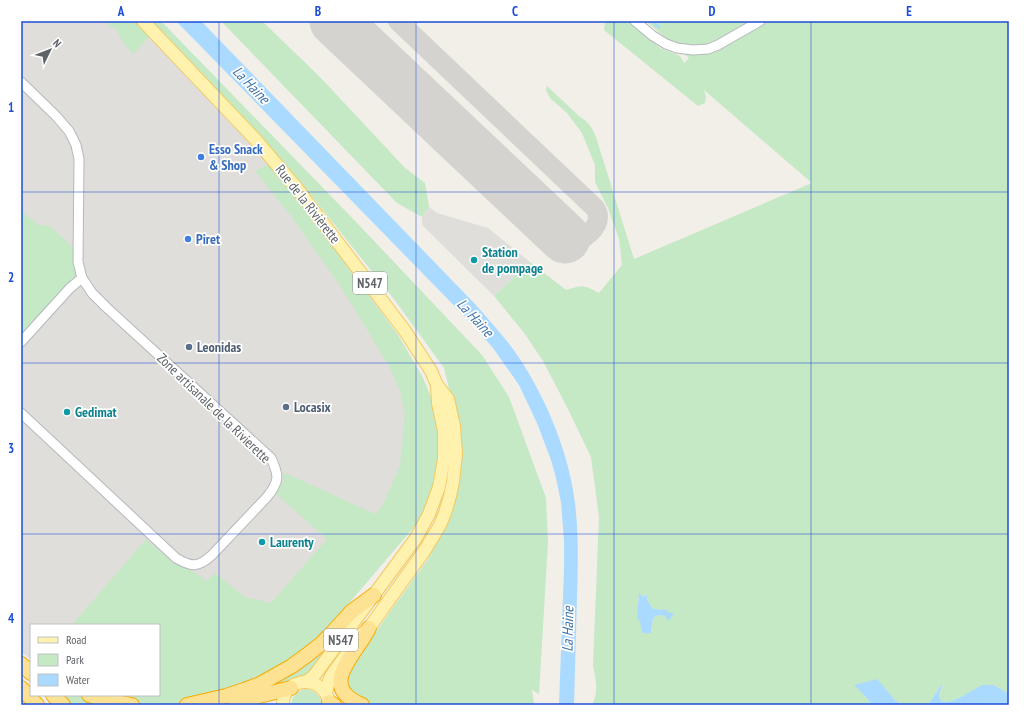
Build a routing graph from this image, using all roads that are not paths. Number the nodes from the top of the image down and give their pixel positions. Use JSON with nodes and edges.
{"nodes":[{"id":1,"x":143,"y":21,"type":"edge"},
{"id":2,"x":635,"y":21,"type":"edge"},
{"id":3,"x":760,"y":21,"type":"edge"},
{"id":4,"x":21,"y":82,"type":"edge"},
{"id":5,"x":82,"y":278,"type":"junction"},
{"id":6,"x":21,"y":342,"type":"edge"},
{"id":7,"x":437,"y":385,"type":"junction"},
{"id":8,"x":21,"y":413,"type":"edge"},
{"id":9,"x":374,"y":595,"type":"junction"},
{"id":10,"x":369,"y":628,"type":"junction"},
{"id":11,"x":21,"y":658,"type":"edge"},
{"id":12,"x":21,"y":664,"type":"edge"},
{"id":13,"x":30,"y":664,"type":"edge"},
{"id":14,"x":30,"y":672,"type":"edge"},
{"id":15,"x":306,"y":682,"type":"junction"},
{"id":16,"x":21,"y":688,"type":"edge"},
{"id":17,"x":291,"y":688,"type":"junction"},
{"id":18,"x":54,"y":696,"type":"edge"},
{"id":19,"x":92,"y":696,"type":"edge"},
{"id":20,"x":330,"y":701,"type":"edge"},
{"id":21,"x":37,"y":705,"type":"edge"},
{"id":22,"x":62,"y":705,"type":"edge"},
{"id":23,"x":132,"y":705,"type":"edge"},
{"id":24,"x":187,"y":705,"type":"edge"},
{"id":25,"x":218,"y":705,"type":"edge"},
{"id":26,"x":283,"y":705,"type":"edge"},
{"id":27,"x":362,"y":705,"type":"edge"}],
"edges":[{"from":1,"to":7,"type":"main road","name":"Rue de la Rivièrette","number":"N547"},
{"from":2,"to":3,"type":"street"},
{"from":4,"to":5,"type":"street","name":"Zone artisanale de la Rivierette"},
{"from":5,"to":6,"type":"street"},
{"from":5,"to":8,"type":"street","name":"Zone artisanale de la Rivierette"},
{"from":7,"to":9,"type":"main road","number":"N547"},
{"from":7,"to":10,"type":"main road","number":"N547"},
{"from":9,"to":15,"type":"main road","number":"N547"},
{"from":9,"to":24,"type":"highway"},
{"from":10,"to":20,"type":"main road","number":"N547"},
{"from":10,"to":27,"type":"highway"},
{"from":11,"to":13,"type":"highway"},
{"from":12,"to":14,"type":"highway"},
{"from":15,"to":17,"type":"main road","number":"N547"},
{"from":15,"to":20,"type":"main road","number":"N547"},
{"from":16,"to":21,"type":"highway"},
{"from":17,"to":25,"type":"highway"},
{"from":17,"to":26,"type":"main road"},
{"from":18,"to":22,"type":"highway"},
{"from":19,"to":23,"type":"highway"}]}
